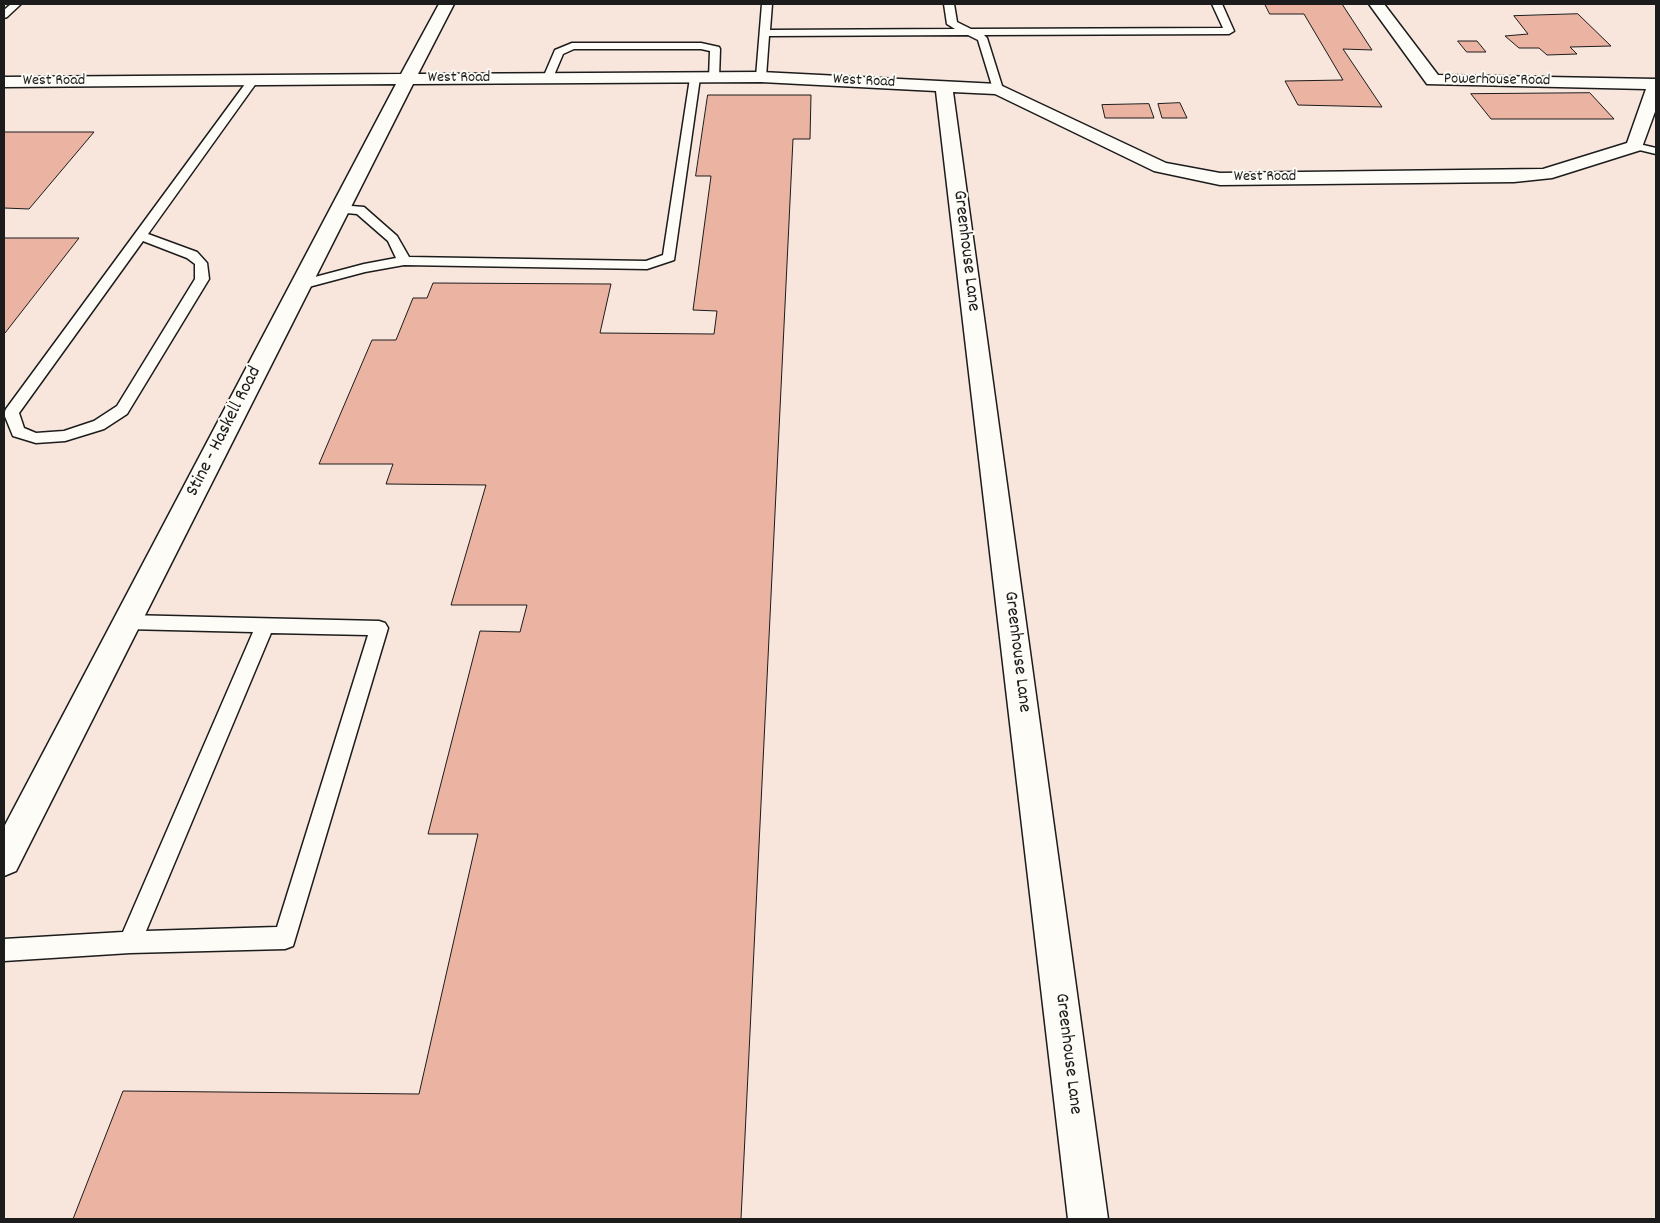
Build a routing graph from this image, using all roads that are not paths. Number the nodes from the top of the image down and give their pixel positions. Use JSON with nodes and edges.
{"nodes":[{"id":1,"x":16,"y":4,"type":"edge"},
{"id":2,"x":446,"y":4,"type":"edge"},
{"id":3,"x":767,"y":4,"type":"edge"},
{"id":4,"x":949,"y":4,"type":"edge"},
{"id":5,"x":1217,"y":4,"type":"edge"},
{"id":6,"x":1376,"y":4,"type":"edge"},
{"id":7,"x":4,"y":15,"type":"edge"},
{"id":8,"x":967,"y":31,"type":"junction"},
{"id":9,"x":765,"y":34,"type":"junction"},
{"id":10,"x":761,"y":77,"type":"junction"},
{"id":11,"x":548,"y":78,"type":"junction"},
{"id":12,"x":696,"y":78,"type":"junction"},
{"id":13,"x":714,"y":78,"type":"junction"},
{"id":14,"x":407,"y":79,"type":"junction"},
{"id":15,"x":4,"y":82,"type":"edge"},
{"id":16,"x":252,"y":82,"type":"junction"},
{"id":17,"x":1656,"y":84,"type":"edge"},
{"id":18,"x":944,"y":86,"type":"junction"},
{"id":19,"x":998,"y":89,"type":"junction"},
{"id":20,"x":1635,"y":146,"type":"junction"},
{"id":21,"x":1656,"y":151,"type":"edge"},
{"id":22,"x":339,"y":210,"type":"junction"},
{"id":23,"x":139,"y":235,"type":"junction"},
{"id":24,"x":404,"y":261,"type":"junction"},
{"id":25,"x":301,"y":285,"type":"junction"},
{"id":26,"x":126,"y":622,"type":"junction"},
{"id":27,"x":265,"y":625,"type":"junction"},
{"id":28,"x":4,"y":860,"type":"edge"},
{"id":29,"x":130,"y":942,"type":"junction"},
{"id":30,"x":4,"y":950,"type":"edge"},
{"id":31,"x":1088,"y":1219,"type":"edge"}],
"edges":[{"from":1,"to":7,"type":"lane"},
{"from":2,"to":14,"type":"street","name":"Stine - Haskell Road"},
{"from":3,"to":9,"type":"lane"},
{"from":4,"to":8,"type":"lane"},
{"from":5,"to":8,"type":"lane"},
{"from":6,"to":17,"type":"street","name":"Powerhouse Road"},
{"from":8,"to":9,"type":"lane"},
{"from":8,"to":19,"type":"lane"},
{"from":9,"to":10,"type":"lane"},
{"from":10,"to":13,"type":"street","name":"West Road"},
{"from":10,"to":18,"type":"street","name":"West Road"},
{"from":11,"to":12,"type":"street","name":"West Road"},
{"from":11,"to":13,"type":"lane"},
{"from":11,"to":14,"type":"street","name":"West Road"},
{"from":12,"to":13,"type":"street","name":"West Road"},
{"from":12,"to":24,"type":"lane"},
{"from":14,"to":16,"type":"street","name":"West Road"},
{"from":14,"to":22,"type":"street","name":"Stine - Haskell Road"},
{"from":15,"to":16,"type":"street","name":"West Road"},
{"from":16,"to":23,"type":"lane"},
{"from":17,"to":20,"type":"street"},
{"from":18,"to":19,"type":"street","name":"West Road"},
{"from":18,"to":31,"type":"street","name":"Greenhouse Lane"},
{"from":19,"to":20,"type":"street","name":"West Road"},
{"from":20,"to":21,"type":"lane"},
{"from":22,"to":24,"type":"lane"},
{"from":22,"to":25,"type":"street","name":"Stine - Haskell Road"},
{"from":23,"to":23,"type":"lane"},
{"from":24,"to":25,"type":"lane"},
{"from":25,"to":26,"type":"street","name":"Stine - Haskell Road"},
{"from":26,"to":27,"type":"lane"},
{"from":26,"to":28,"type":"street","name":"Stine - Haskell Road"},
{"from":27,"to":29,"type":"lane"},
{"from":27,"to":29,"type":"lane"},
{"from":29,"to":30,"type":"lane"}]}
